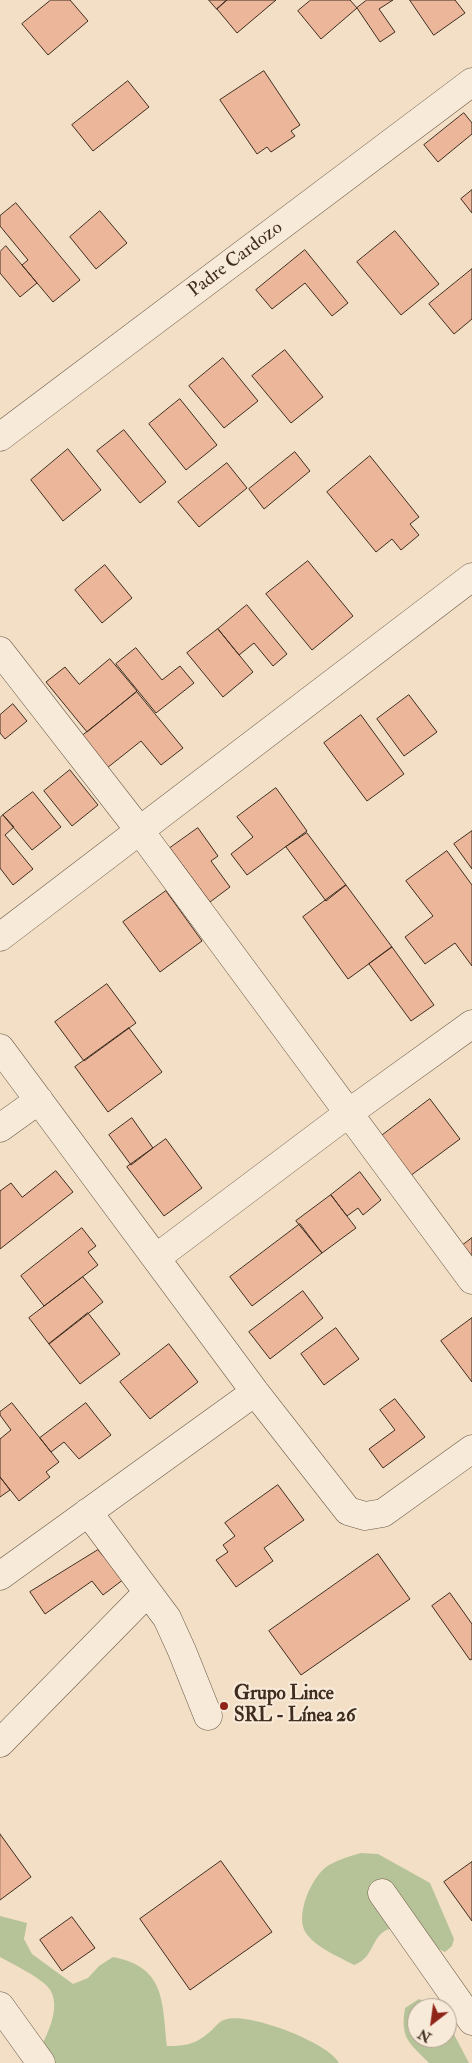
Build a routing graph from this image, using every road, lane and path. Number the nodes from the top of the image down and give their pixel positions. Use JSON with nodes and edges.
{"nodes":[{"id":1,"x":472,"y":82,"type":"edge"},
{"id":2,"x":0,"y":437,"type":"edge"},
{"id":3,"x":472,"y":577,"type":"edge"},
{"id":4,"x":0,"y":651,"type":"edge"},
{"id":5,"x":140,"y":831,"type":"junction"},
{"id":6,"x":0,"y":937,"type":"edge"},
{"id":7,"x":472,"y":1024,"type":"edge"},
{"id":8,"x":0,"y":1048,"type":"edge"},
{"id":9,"x":39,"y":1100,"type":"junction"},
{"id":10,"x":350,"y":1112,"type":"junction"},
{"id":11,"x":0,"y":1128,"type":"edge"},
{"id":12,"x":156,"y":1258,"type":"junction"},
{"id":13,"x":472,"y":1280,"type":"edge"},
{"id":14,"x":255,"y":1392,"type":"junction"},
{"id":15,"x":472,"y":1449,"type":"edge"},
{"id":16,"x":88,"y":1512,"type":"junction"},
{"id":17,"x":0,"y":1576,"type":"edge"},
{"id":18,"x":147,"y":1593,"type":"junction"},
{"id":19,"x":208,"y":1716,"type":"dead end"},
{"id":20,"x":0,"y":1743,"type":"edge"},
{"id":21,"x":382,"y":1892,"type":"dead end"},
{"id":22,"x":0,"y":2006,"type":"edge"},
{"id":23,"x":472,"y":2022,"type":"edge"},
{"id":24,"x":41,"y":2063,"type":"edge"}],
"edges":[{"from":1,"to":2,"type":"street","name":"Padre Cardozo"},
{"from":3,"to":5,"type":"street"},
{"from":4,"to":5,"type":"street"},
{"from":5,"to":6,"type":"street"},
{"from":5,"to":10,"type":"street"},
{"from":7,"to":10,"type":"street"},
{"from":8,"to":9,"type":"street"},
{"from":9,"to":11,"type":"street"},
{"from":9,"to":12,"type":"street"},
{"from":10,"to":12,"type":"street"},
{"from":10,"to":13,"type":"street"},
{"from":12,"to":14,"type":"street"},
{"from":14,"to":15,"type":"street"},
{"from":14,"to":16,"type":"street"},
{"from":16,"to":17,"type":"street"},
{"from":16,"to":18,"type":"street"},
{"from":18,"to":19,"type":"street"},
{"from":18,"to":20,"type":"street"},
{"from":21,"to":23,"type":"street"},
{"from":22,"to":24,"type":"street"}]}
